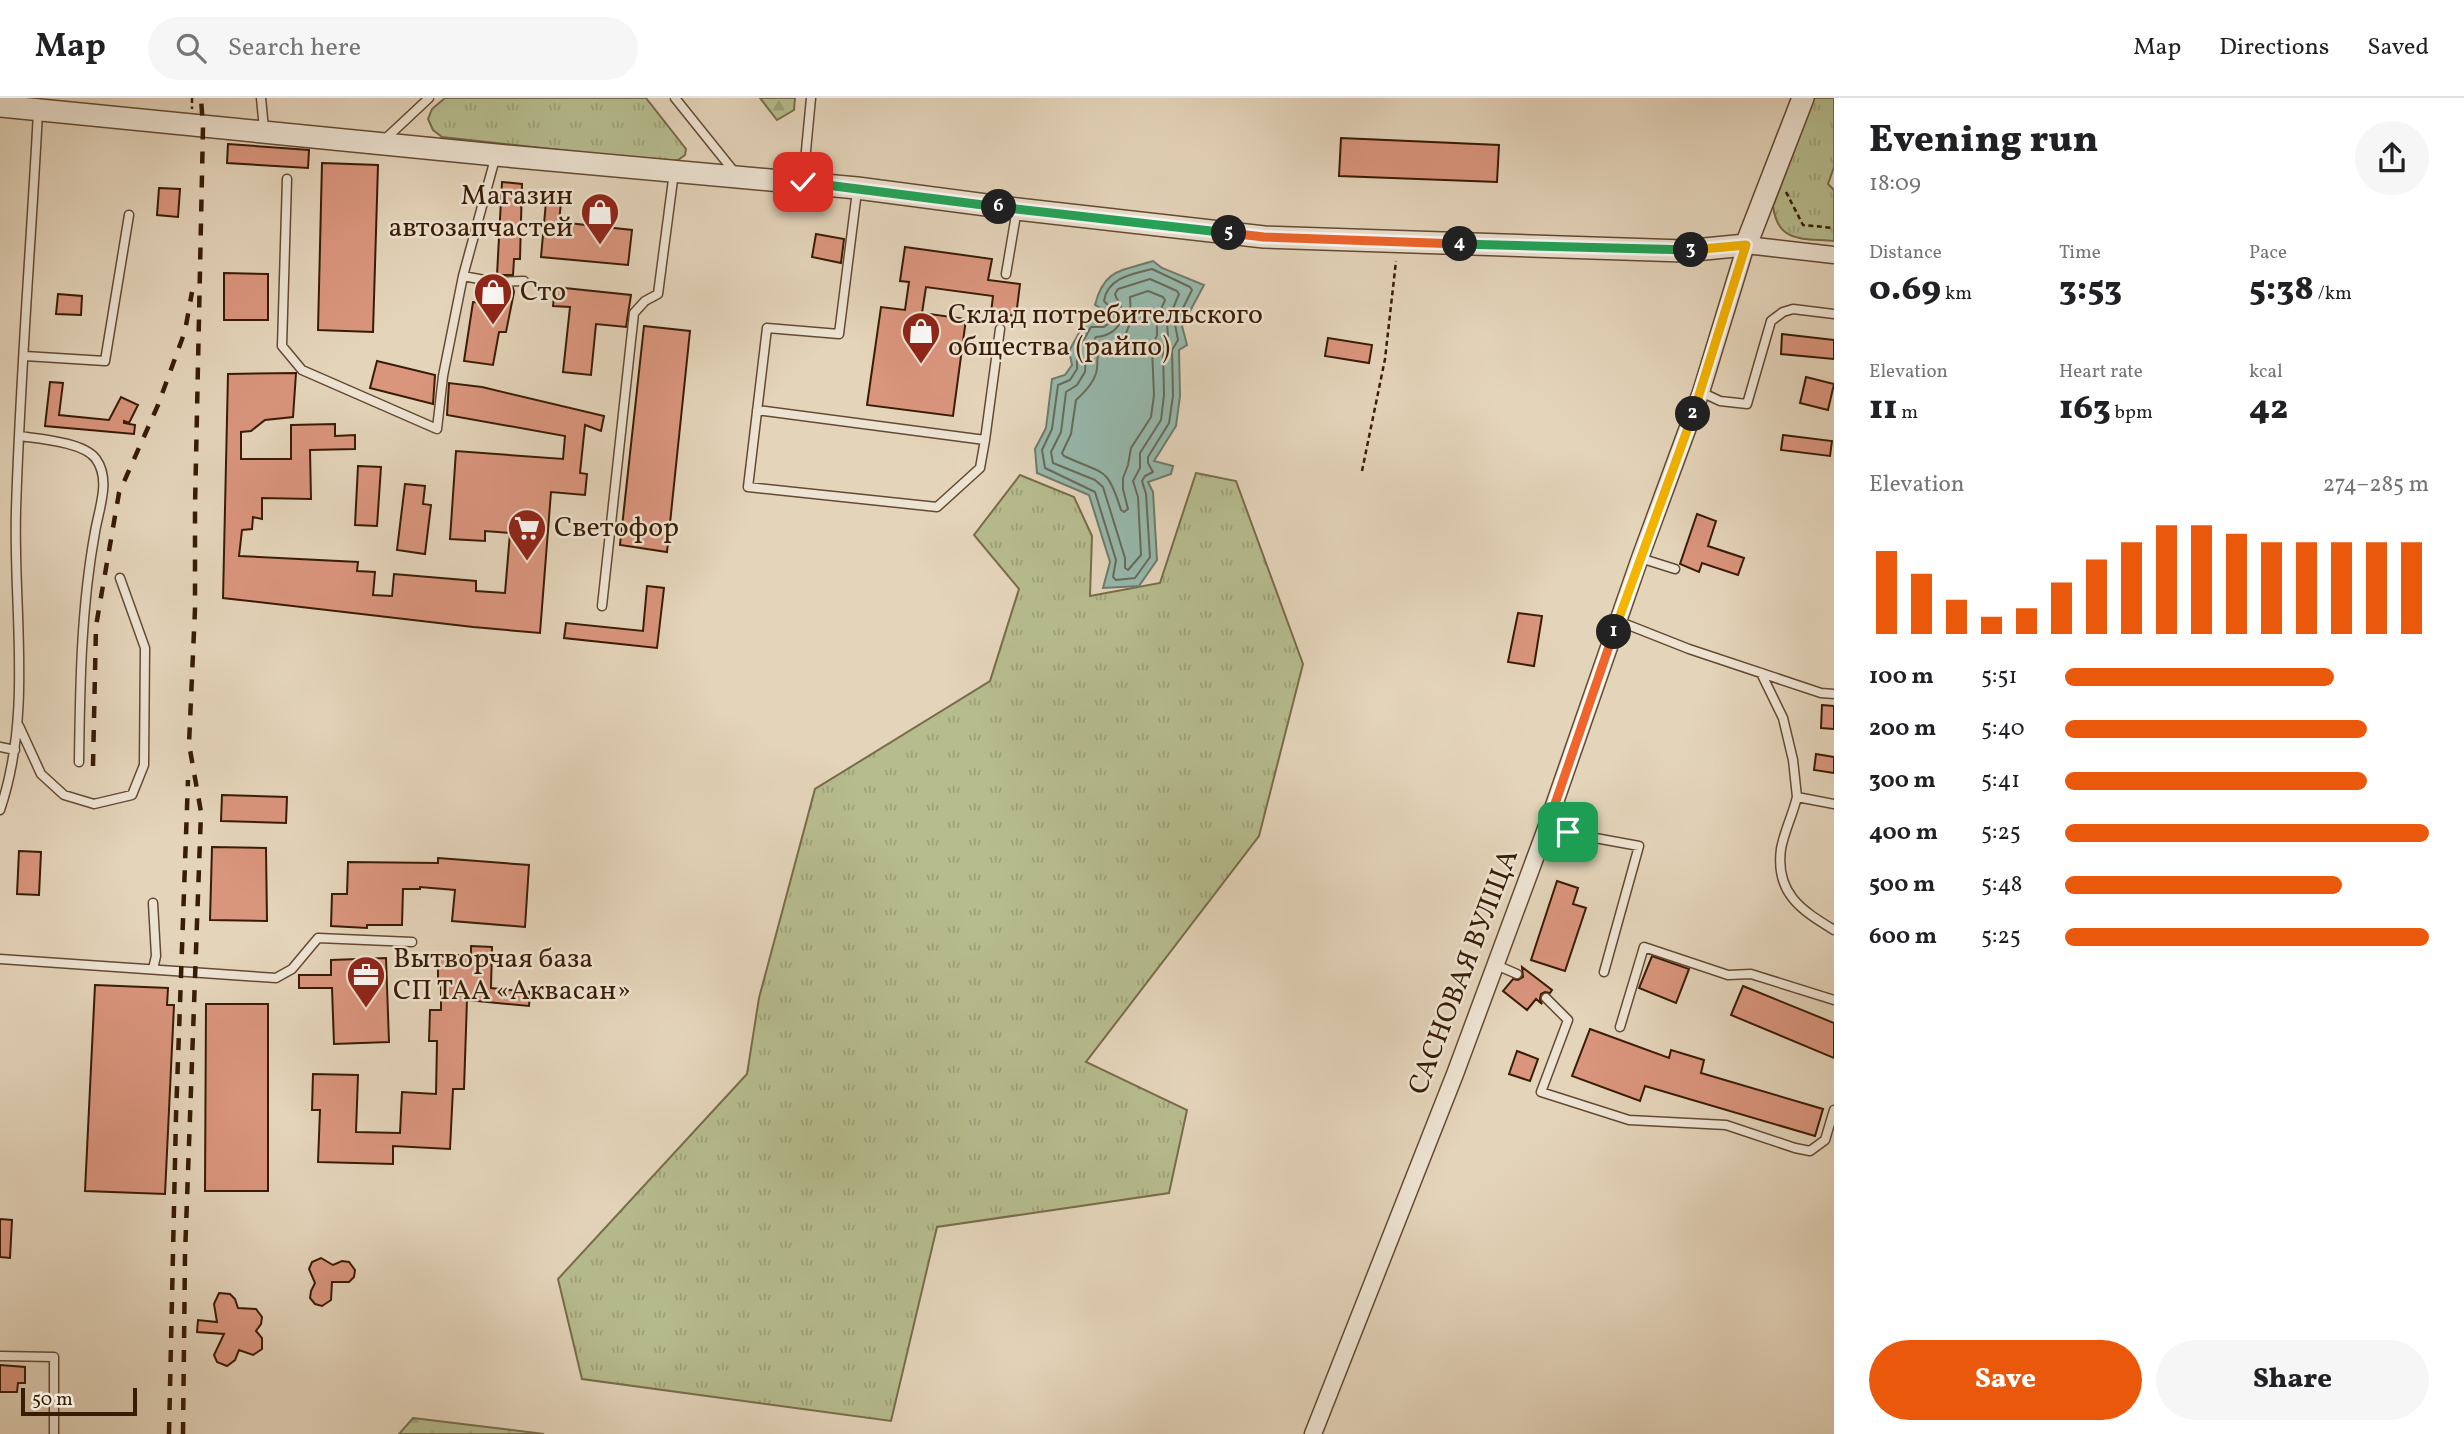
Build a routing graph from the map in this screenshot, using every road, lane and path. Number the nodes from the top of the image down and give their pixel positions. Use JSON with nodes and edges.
{"nodes":[{"id":1,"x":261,"y":98,"type":"edge"},
{"id":2,"x":429,"y":98,"type":"edge"},
{"id":3,"x":675,"y":98,"type":"edge"},
{"id":4,"x":811,"y":98,"type":"edge"},
{"id":5,"x":1803,"y":98,"type":"edge"},
{"id":6,"x":0,"y":106,"type":"edge"},
{"id":7,"x":38,"y":110,"type":"junction"},
{"id":8,"x":264,"y":132,"type":"junction"},
{"id":9,"x":381,"y":142,"type":"junction"},
{"id":10,"x":496,"y":155,"type":"junction"},
{"id":11,"x":674,"y":172,"type":"junction"},
{"id":12,"x":737,"y":176,"type":"junction"},
{"id":13,"x":287,"y":179,"type":"dead end"},
{"id":14,"x":803,"y":182,"type":"junction"},
{"id":15,"x":1782,"y":183,"type":"dead end"},
{"id":16,"x":857,"y":188,"type":"junction"},
{"id":17,"x":1017,"y":209,"type":"junction"},
{"id":18,"x":129,"y":215,"type":"dead end"},
{"id":19,"x":1834,"y":228,"type":"edge"},
{"id":20,"x":1399,"y":242,"type":"junction"},
{"id":21,"x":1746,"y":245,"type":"junction"},
{"id":22,"x":1834,"y":255,"type":"edge"},
{"id":23,"x":1006,"y":274,"type":"dead end"},
{"id":24,"x":463,"y":276,"type":"junction"},
{"id":25,"x":524,"y":281,"type":"dead end"},
{"id":26,"x":1834,"y":314,"type":"edge"},
{"id":27,"x":1000,"y":330,"type":"dead end"},
{"id":28,"x":25,"y":356,"type":"junction"},
{"id":29,"x":1701,"y":392,"type":"junction"},
{"id":30,"x":757,"y":410,"type":"junction"},
{"id":31,"x":20,"y":436,"type":"junction"},
{"id":32,"x":985,"y":440,"type":"junction"},
{"id":33,"x":1362,"y":471,"type":"dead end"},
{"id":34,"x":1640,"y":558,"type":"junction"},
{"id":35,"x":1675,"y":569,"type":"dead end"},
{"id":36,"x":120,"y":578,"type":"dead end"},
{"id":37,"x":602,"y":606,"type":"dead end"},
{"id":38,"x":1618,"y":621,"type":"junction"},
{"id":39,"x":1761,"y":673,"type":"junction"},
{"id":40,"x":1834,"y":694,"type":"edge"},
{"id":41,"x":18,"y":723,"type":"junction"},
{"id":42,"x":0,"y":747,"type":"edge"},
{"id":43,"x":15,"y":750,"type":"junction"},
{"id":44,"x":79,"y":762,"type":"dead end"},
{"id":45,"x":2,"y":796,"type":"edge"},
{"id":46,"x":1797,"y":797,"type":"junction"},
{"id":47,"x":1834,"y":804,"type":"edge"},
{"id":48,"x":0,"y":810,"type":"edge"},
{"id":49,"x":1546,"y":830,"type":"junction"},
{"id":50,"x":153,"y":902,"type":"dead end"},
{"id":51,"x":1834,"y":930,"type":"edge"},
{"id":52,"x":412,"y":942,"type":"dead end"},
{"id":53,"x":0,"y":959,"type":"edge"},
{"id":54,"x":1496,"y":965,"type":"junction"},
{"id":55,"x":153,"y":968,"type":"junction"},
{"id":56,"x":1604,"y":972,"type":"dead end"},
{"id":57,"x":1517,"y":974,"type":"dead end"},
{"id":58,"x":1546,"y":998,"type":"dead end"},
{"id":59,"x":1834,"y":1000,"type":"edge"},
{"id":60,"x":1620,"y":1027,"type":"dead end"},
{"id":61,"x":1834,"y":1110,"type":"edge"},
{"id":62,"x":0,"y":1356,"type":"edge"},
{"id":63,"x":54,"y":1434,"type":"edge"},
{"id":64,"x":1313,"y":1434,"type":"edge"}],
"edges":[{"from":1,"to":8,"type":"lane"},
{"from":2,"to":9,"type":"lane"},
{"from":3,"to":12,"type":"lane"},
{"from":4,"to":14,"type":"lane"},
{"from":5,"to":21,"type":"street"},
{"from":6,"to":7,"type":"street"},
{"from":7,"to":8,"type":"street"},
{"from":7,"to":28,"type":"lane"},
{"from":8,"to":9,"type":"street"},
{"from":9,"to":10,"type":"street"},
{"from":10,"to":11,"type":"street"},
{"from":10,"to":24,"type":"lane"},
{"from":11,"to":12,"type":"street"},
{"from":11,"to":37,"type":"lane"},
{"from":12,"to":14,"type":"street"},
{"from":13,"to":24,"type":"lane"},
{"from":14,"to":16,"type":"street"},
{"from":15,"to":19,"type":"path"},
{"from":16,"to":17,"type":"street"},
{"from":16,"to":30,"type":"lane"},
{"from":17,"to":20,"type":"street"},
{"from":17,"to":23,"type":"lane"},
{"from":18,"to":28,"type":"lane"},
{"from":20,"to":21,"type":"street"},
{"from":20,"to":33,"type":"path"},
{"from":21,"to":22,"type":"street"},
{"from":21,"to":29,"type":"street","name":"САСНОВАЯ ВУЛІЦА"},
{"from":24,"to":25,"type":"lane"},
{"from":26,"to":29,"type":"lane"},
{"from":27,"to":32,"type":"lane"},
{"from":28,"to":31,"type":"lane"},
{"from":29,"to":34,"type":"street","name":"САСНОВАЯ ВУЛІЦА"},
{"from":30,"to":32,"type":"lane"},
{"from":30,"to":32,"type":"lane"},
{"from":31,"to":41,"type":"lane"},
{"from":31,"to":44,"type":"lane"},
{"from":34,"to":35,"type":"lane"},
{"from":34,"to":38,"type":"street","name":"САСНОВАЯ ВУЛІЦА"},
{"from":36,"to":41,"type":"lane"},
{"from":38,"to":39,"type":"lane"},
{"from":38,"to":49,"type":"street","name":"САСНОВАЯ ВУЛІЦА"},
{"from":39,"to":40,"type":"lane"},
{"from":39,"to":46,"type":"lane"},
{"from":41,"to":43,"type":"lane"},
{"from":42,"to":43,"type":"lane"},
{"from":43,"to":45,"type":"lane"},
{"from":45,"to":48,"type":"lane"},
{"from":46,"to":47,"type":"lane"},
{"from":46,"to":51,"type":"lane"},
{"from":49,"to":54,"type":"street","name":"САСНОВАЯ ВУЛІЦА"},
{"from":49,"to":56,"type":"lane"},
{"from":50,"to":55,"type":"lane"},
{"from":52,"to":55,"type":"lane"},
{"from":53,"to":55,"type":"lane"},
{"from":54,"to":57,"type":"lane"},
{"from":54,"to":64,"type":"street","name":"САСНОВАЯ ВУЛІЦА"},
{"from":58,"to":61,"type":"lane"},
{"from":59,"to":60,"type":"lane"},
{"from":62,"to":63,"type":"lane"}]}
